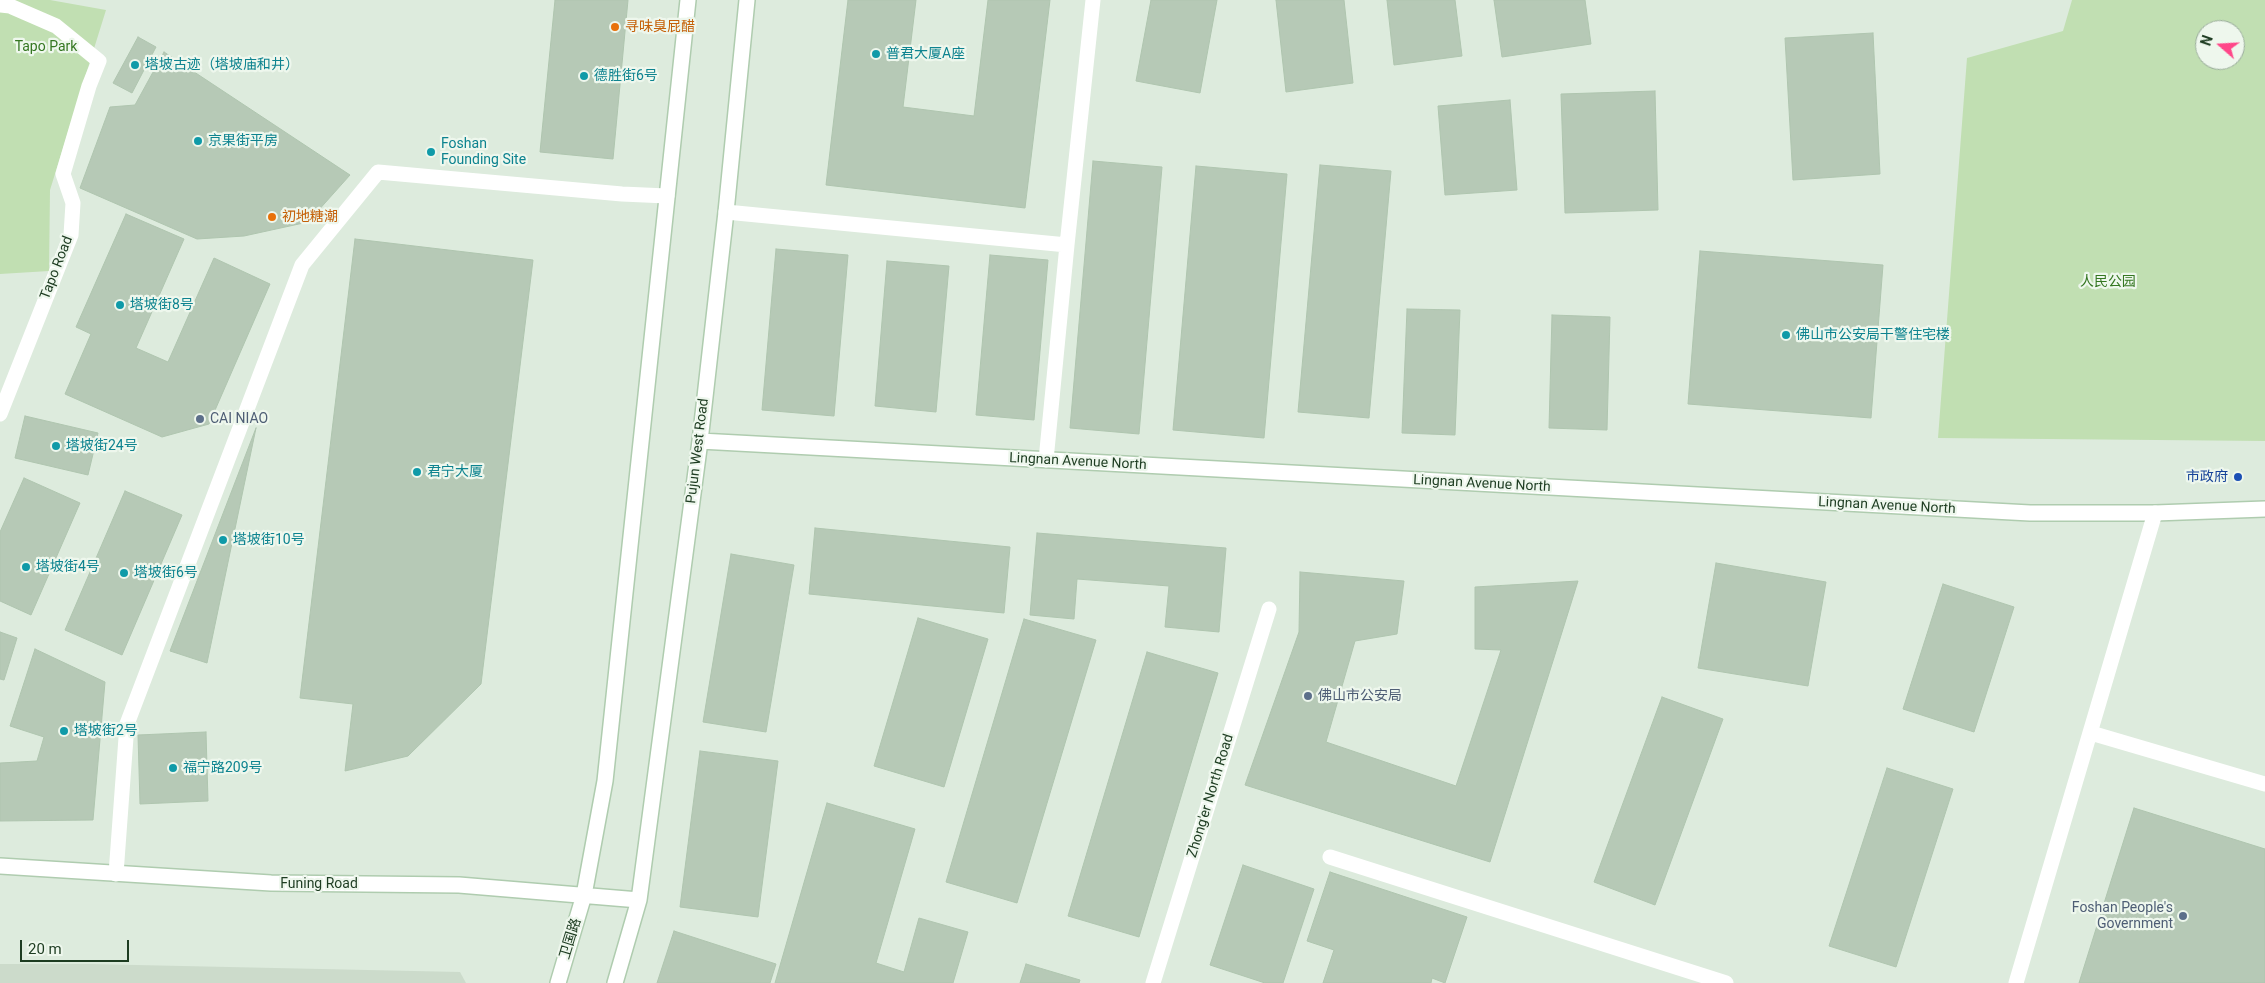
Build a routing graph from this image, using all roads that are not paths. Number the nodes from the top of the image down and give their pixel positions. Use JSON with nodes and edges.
{"nodes":[{"id":1,"x":688,"y":0,"type":"edge"},
{"id":2,"x":747,"y":0,"type":"edge"},
{"id":3,"x":1093,"y":0,"type":"edge"},
{"id":4,"x":0,"y":5,"type":"edge"},
{"id":5,"x":667,"y":196,"type":"junction"},
{"id":6,"x":726,"y":212,"type":"junction"},
{"id":7,"x":1066,"y":245,"type":"junction"},
{"id":8,"x":0,"y":414,"type":"edge"},
{"id":9,"x":700,"y":441,"type":"junction"},
{"id":10,"x":1046,"y":460,"type":"junction"},
{"id":11,"x":2265,"y":509,"type":"edge"},
{"id":12,"x":2155,"y":513,"type":"junction"},
{"id":13,"x":1268,"y":609,"type":"dead end"},
{"id":14,"x":2091,"y":734,"type":"junction"},
{"id":15,"x":2265,"y":784,"type":"edge"},
{"id":16,"x":1330,"y":857,"type":"dead end"},
{"id":17,"x":0,"y":866,"type":"edge"},
{"id":18,"x":116,"y":874,"type":"junction"},
{"id":19,"x":584,"y":895,"type":"junction"},
{"id":20,"x":639,"y":900,"type":"junction"},
{"id":21,"x":558,"y":983,"type":"edge"},
{"id":22,"x":615,"y":983,"type":"edge"},
{"id":23,"x":1153,"y":983,"type":"edge"},
{"id":24,"x":1724,"y":983,"type":"edge"},
{"id":25,"x":2016,"y":983,"type":"edge"}],
"edges":[{"from":1,"to":5,"type":"main road"},
{"from":2,"to":6,"type":"main road","name":"Pujun West Road"},
{"from":3,"to":7,"type":"main road"},
{"from":4,"to":8,"type":"main road","name":"Tapo Road"},
{"from":5,"to":18,"type":"main road"},
{"from":5,"to":19,"type":"main road"},
{"from":6,"to":7,"type":"main road"},
{"from":6,"to":9,"type":"main road","name":"Pujun West Road"},
{"from":7,"to":10,"type":"main road"},
{"from":9,"to":10,"type":"main road","name":"Lingnan Avenue North"},
{"from":9,"to":20,"type":"main road","name":"Pujun West Road"},
{"from":10,"to":12,"type":"main road","name":"Lingnan Avenue North"},
{"from":11,"to":12,"type":"main road","name":"Lingnan Avenue North"},
{"from":12,"to":14,"type":"main road"},
{"from":13,"to":23,"type":"main road","name":"Zhong'er North Road"},
{"from":14,"to":15,"type":"main road"},
{"from":14,"to":25,"type":"main road"},
{"from":16,"to":24,"type":"main road"},
{"from":17,"to":18,"type":"main road","name":"Funing Road"},
{"from":18,"to":19,"type":"main road","name":"Funing Road"},
{"from":19,"to":20,"type":"main road","name":"Funing Road"},
{"from":19,"to":21,"type":"main road","name":"卫国路"},
{"from":20,"to":22,"type":"main road","name":"Pujun West Road"}]}
